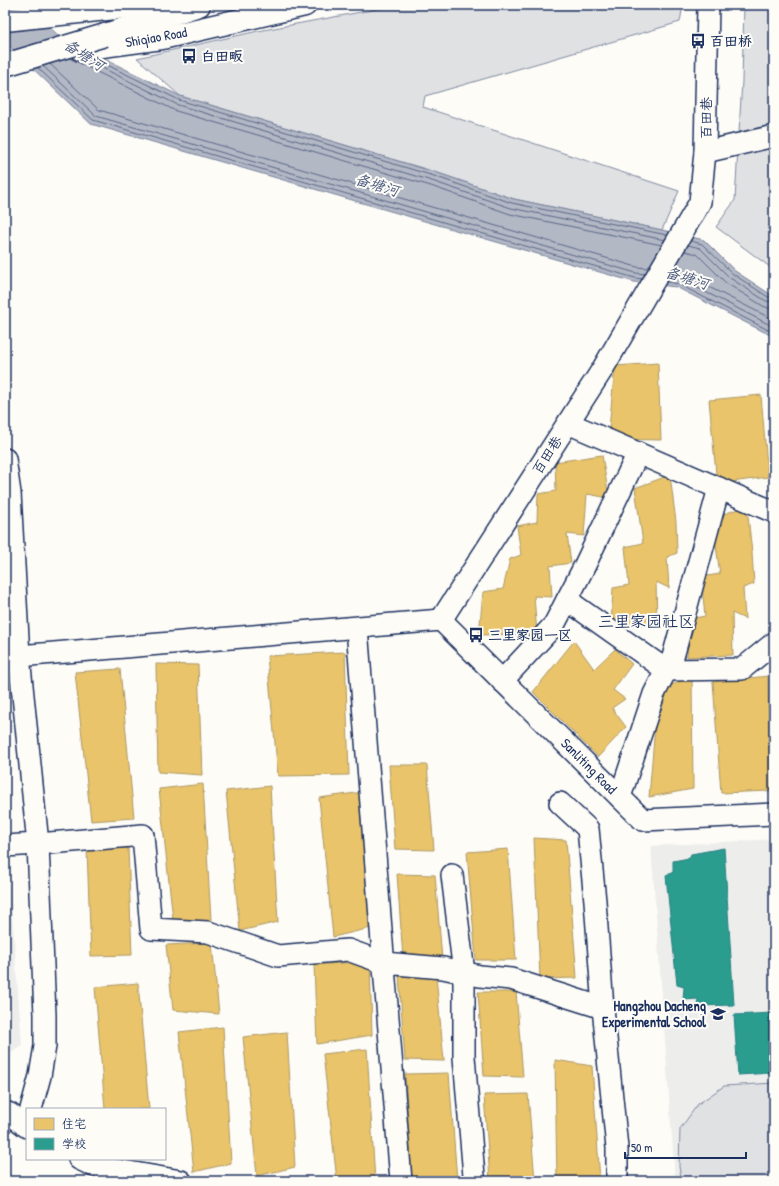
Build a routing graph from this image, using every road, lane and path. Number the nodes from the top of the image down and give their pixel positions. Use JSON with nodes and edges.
{"nodes":[{"id":1,"x":144,"y":5,"type":"edge"},
{"id":2,"x":199,"y":5,"type":"edge"},
{"id":3,"x":305,"y":5,"type":"edge"},
{"id":4,"x":708,"y":5,"type":"edge"},
{"id":5,"x":5,"y":20,"type":"edge"},
{"id":6,"x":5,"y":59,"type":"edge"},
{"id":7,"x":5,"y":65,"type":"edge"},
{"id":8,"x":774,"y":136,"type":"edge"},
{"id":9,"x":705,"y":152,"type":"junction"},
{"id":10,"x":568,"y":423,"type":"junction"},
{"id":11,"x":638,"y":453,"type":"junction"},
{"id":12,"x":5,"y":459,"type":"edge"},
{"id":13,"x":719,"y":488,"type":"junction"},
{"id":14,"x":774,"y":512,"type":"edge"},
{"id":15,"x":567,"y":600,"type":"junction"},
{"id":16,"x":441,"y":620,"type":"junction"},
{"id":17,"x":357,"y":628,"type":"junction"},
{"id":18,"x":774,"y":643,"type":"edge"},
{"id":19,"x":19,"y":656,"type":"junction"},
{"id":20,"x":666,"y":670,"type":"junction"},
{"id":21,"x":502,"y":681,"type":"junction"},
{"id":22,"x":620,"y":797,"type":"junction"},
{"id":23,"x":560,"y":803,"type":"dead end"},
{"id":24,"x":774,"y":814,"type":"edge"},
{"id":25,"x":38,"y":844,"type":"junction"},
{"id":26,"x":5,"y":846,"type":"edge"},
{"id":27,"x":452,"y":874,"type":"dead end"},
{"id":28,"x":384,"y":964,"type":"junction"},
{"id":29,"x":464,"y":972,"type":"junction"},
{"id":30,"x":603,"y":1008,"type":"junction"},
{"id":31,"x":32,"y":1108,"type":"edge"},
{"id":32,"x":5,"y":1112,"type":"edge"},
{"id":33,"x":26,"y":1121,"type":"edge"},
{"id":34,"x":81,"y":1160,"type":"edge"},
{"id":35,"x":474,"y":1176,"type":"dead end"},
{"id":36,"x":181,"y":1181,"type":"edge"},
{"id":37,"x":401,"y":1181,"type":"edge"},
{"id":38,"x":617,"y":1181,"type":"edge"}],
"edges":[{"from":1,"to":5,"type":"main road"},
{"from":2,"to":7,"type":"main road","bridge":true},
{"from":3,"to":6,"type":"main road","name":"Shiqiao Road","bridge":true},
{"from":4,"to":9,"type":"street","name":"百田巷"},
{"from":8,"to":9,"type":"street"},
{"from":9,"to":10,"type":"street","name":"百田巷"},
{"from":10,"to":11,"type":"street"},
{"from":10,"to":16,"type":"street","name":"百田巷"},
{"from":11,"to":13,"type":"street"},
{"from":11,"to":15,"type":"street"},
{"from":12,"to":19,"type":"street"},
{"from":13,"to":14,"type":"street"},
{"from":13,"to":20,"type":"street"},
{"from":15,"to":20,"type":"street"},
{"from":15,"to":21,"type":"street"},
{"from":16,"to":17,"type":"street"},
{"from":16,"to":21,"type":"street","name":"Sanliting Road"},
{"from":17,"to":19,"type":"street"},
{"from":17,"to":28,"type":"street"},
{"from":18,"to":20,"type":"street"},
{"from":19,"to":25,"type":"street"},
{"from":20,"to":22,"type":"street"},
{"from":21,"to":22,"type":"street","name":"Sanliting Road"},
{"from":22,"to":24,"type":"street","name":"Sanliting Road"},
{"from":23,"to":30,"type":"street"},
{"from":25,"to":26,"type":"street"},
{"from":25,"to":28,"type":"street"},
{"from":25,"to":31,"type":"street"},
{"from":27,"to":29,"type":"street"},
{"from":28,"to":29,"type":"street"},
{"from":28,"to":37,"type":"street"},
{"from":29,"to":30,"type":"street"},
{"from":29,"to":35,"type":"street"},
{"from":30,"to":38,"type":"street"},
{"from":32,"to":33,"type":"street"},
{"from":34,"to":36,"type":"street"}]}
